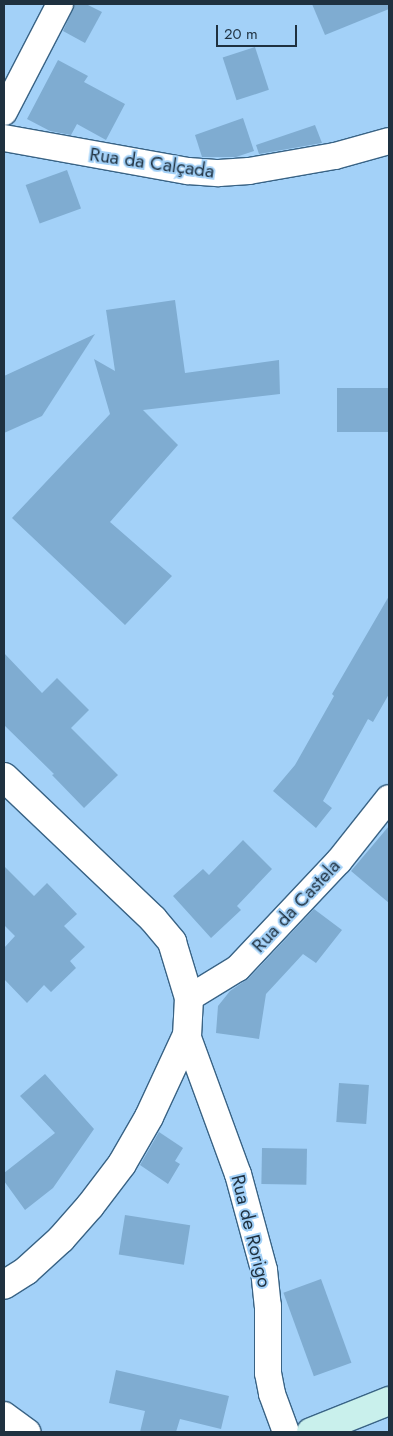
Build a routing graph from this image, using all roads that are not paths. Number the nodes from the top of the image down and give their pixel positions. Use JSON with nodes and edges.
{"nodes":[{"id":1,"x":60,"y":4,"type":"edge"},
{"id":2,"x":4,"y":112,"type":"edge"},
{"id":3,"x":4,"y":138,"type":"edge"},
{"id":4,"x":389,"y":141,"type":"edge"},
{"id":5,"x":4,"y":777,"type":"edge"},
{"id":6,"x":389,"y":798,"type":"edge"},
{"id":7,"x":189,"y":998,"type":"junction"},
{"id":8,"x":187,"y":1035,"type":"junction"},
{"id":9,"x":4,"y":1285,"type":"edge"},
{"id":10,"x":389,"y":1401,"type":"edge"},
{"id":11,"x":4,"y":1415,"type":"edge"},
{"id":12,"x":27,"y":1432,"type":"edge"},
{"id":13,"x":286,"y":1432,"type":"edge"},
{"id":14,"x":311,"y":1432,"type":"edge"}],
"edges":[{"from":1,"to":2,"type":"street"},
{"from":3,"to":4,"type":"street","name":"Rua da Calçada"},
{"from":5,"to":7,"type":"street"},
{"from":6,"to":7,"type":"street","name":"Rua da Castela"},
{"from":7,"to":8,"type":"street"},
{"from":8,"to":9,"type":"street"},
{"from":8,"to":13,"type":"street","name":"Rua de Rorigo"},
{"from":10,"to":14,"type":"main road"},
{"from":11,"to":12,"type":"street"}]}
